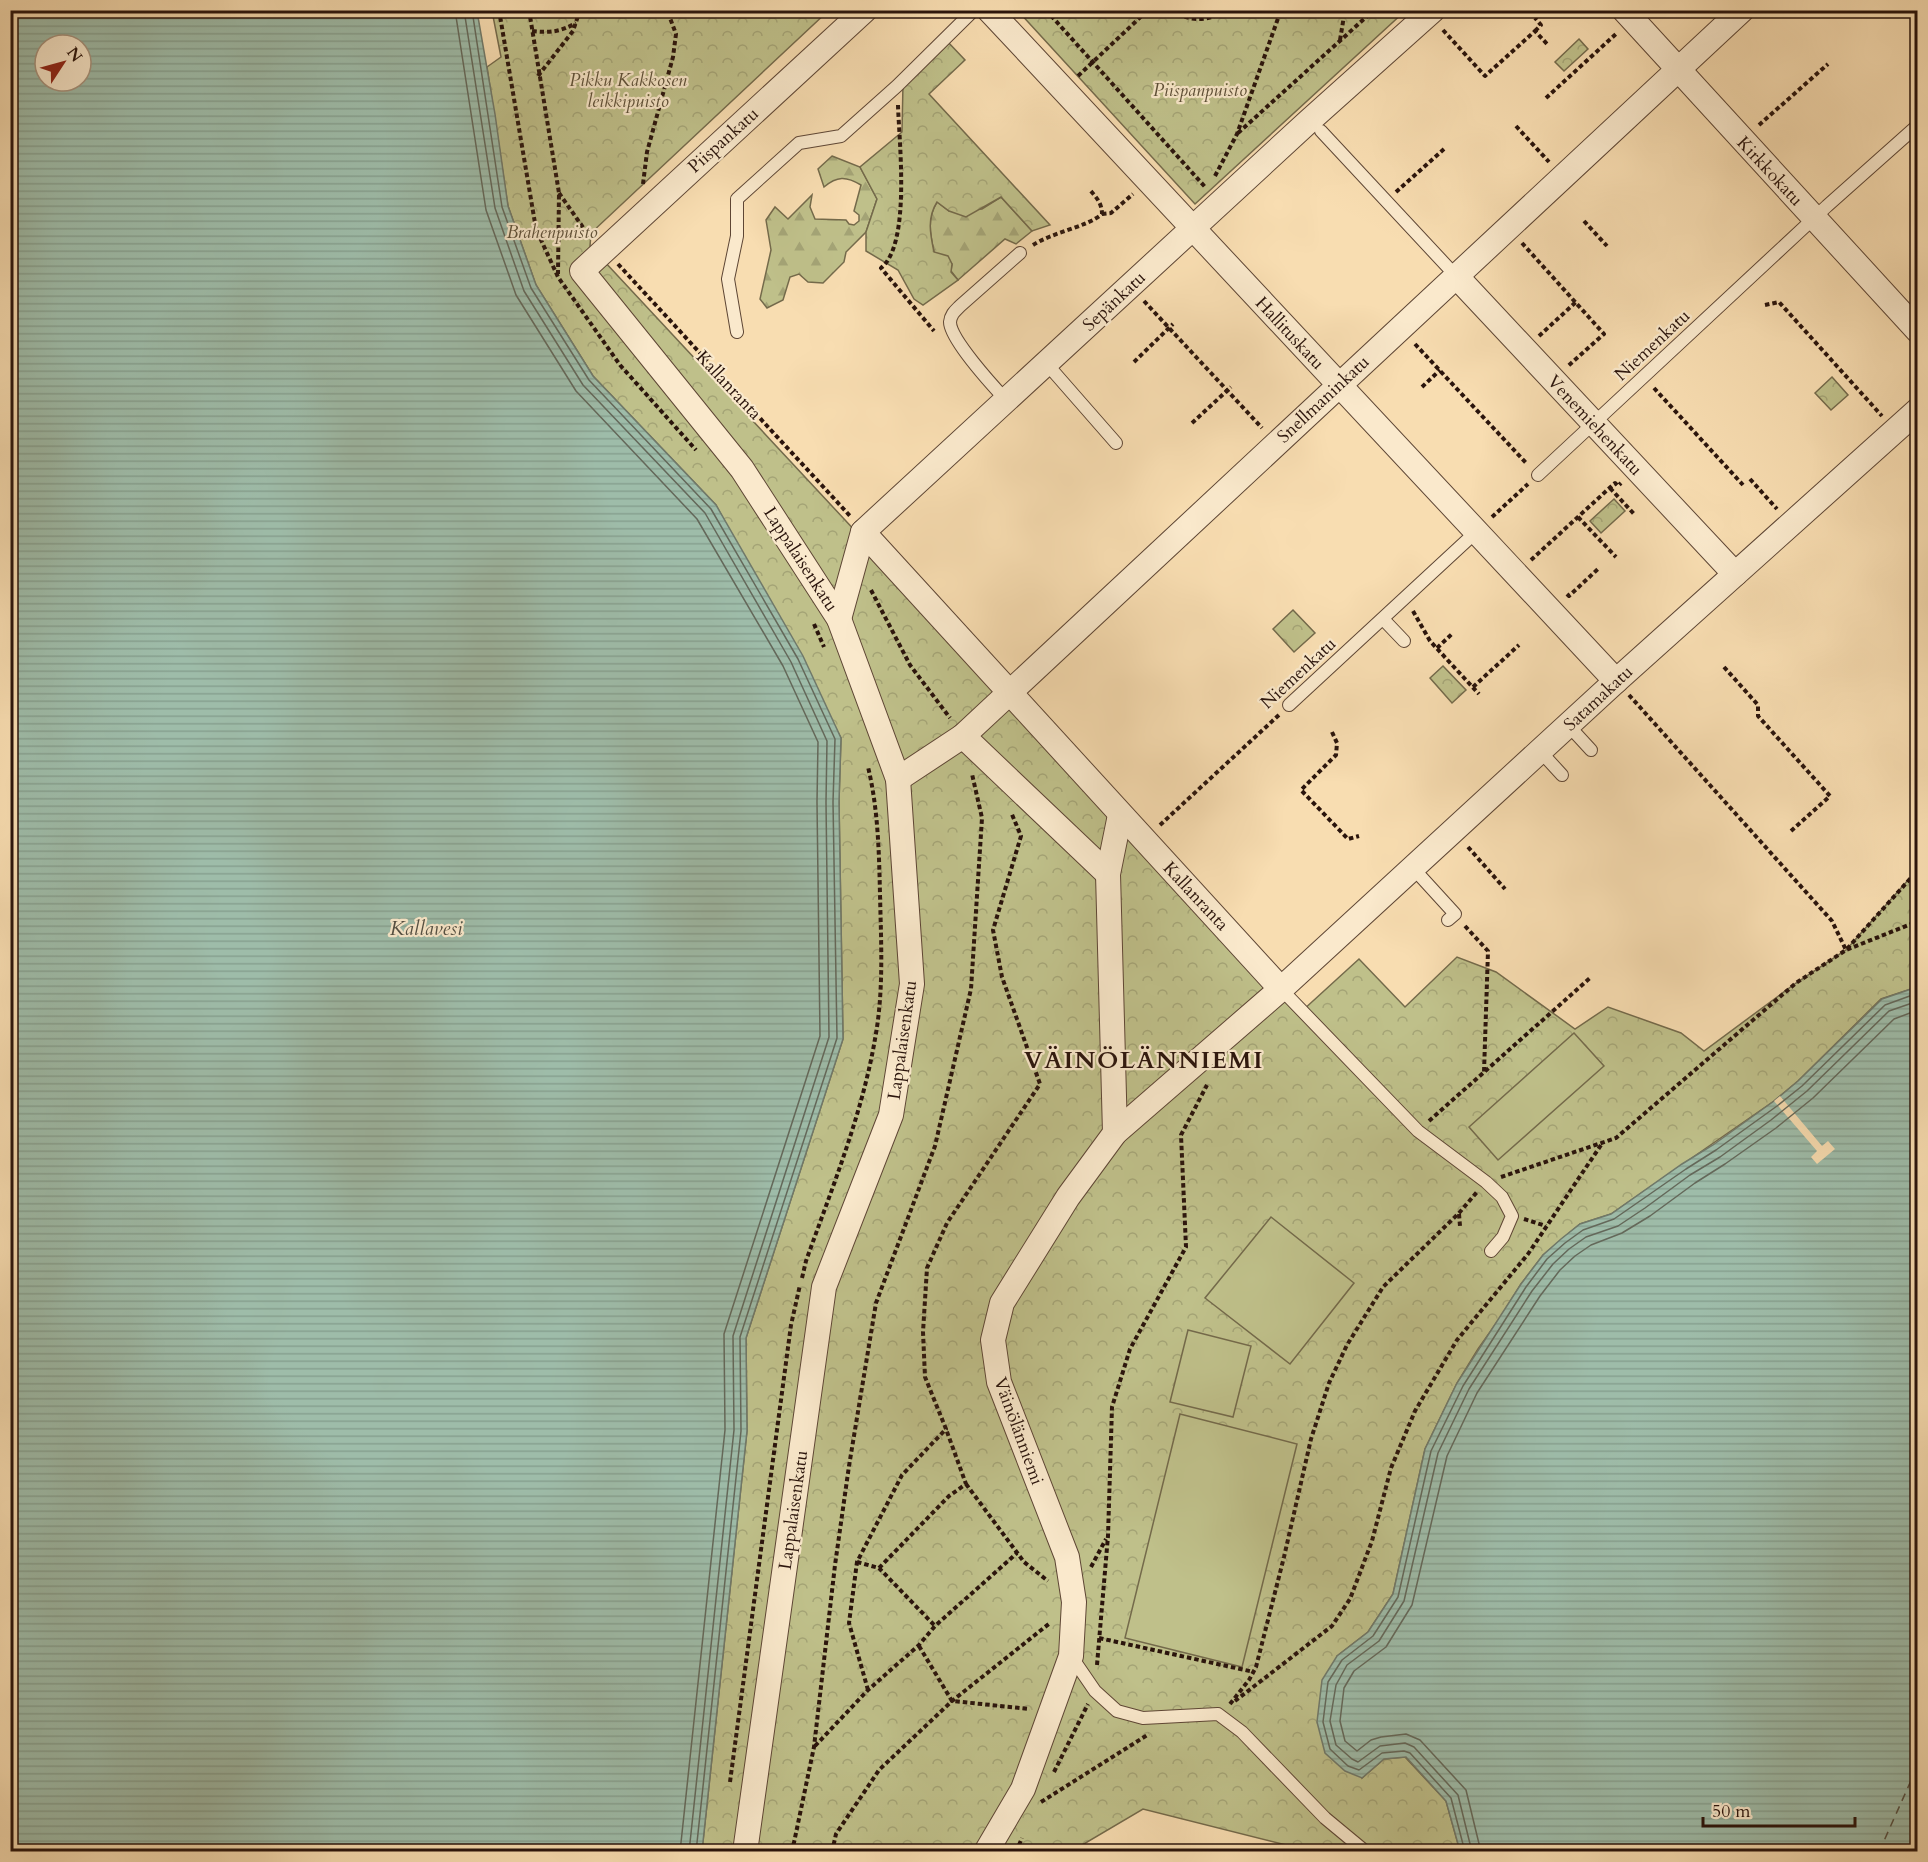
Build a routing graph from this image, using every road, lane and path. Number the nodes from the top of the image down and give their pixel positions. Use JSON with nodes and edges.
{"nodes":[{"id":1,"x":499,"y":10,"type":"edge"},
{"id":2,"x":529,"y":10,"type":"edge"},
{"id":3,"x":580,"y":10,"type":"edge"},
{"id":4,"x":667,"y":10,"type":"edge"},
{"id":5,"x":865,"y":10,"type":"edge"},
{"id":6,"x":974,"y":10,"type":"edge"},
{"id":7,"x":989,"y":10,"type":"edge"},
{"id":8,"x":1046,"y":10,"type":"edge"},
{"id":9,"x":1148,"y":10,"type":"edge"},
{"id":10,"x":1171,"y":10,"type":"edge"},
{"id":11,"x":1231,"y":10,"type":"edge"},
{"id":12,"x":1281,"y":10,"type":"edge"},
{"id":13,"x":1345,"y":10,"type":"edge"},
{"id":14,"x":1374,"y":10,"type":"edge"},
{"id":15,"x":1742,"y":10,"type":"edge"},
{"id":16,"x":1435,"y":17,"type":"edge"},
{"id":17,"x":1535,"y":18,"type":"dead end"},
{"id":18,"x":1623,"y":19,"type":"edge"},
{"id":19,"x":577,"y":22,"type":"junction"},
{"id":20,"x":532,"y":31,"type":"junction"},
{"id":21,"x":1535,"y":31,"type":"junction"},
{"id":22,"x":1340,"y":41,"type":"junction"},
{"id":23,"x":1548,"y":45,"type":"dead end"},
{"id":24,"x":1092,"y":62,"type":"junction"},
{"id":25,"x":1828,"y":64,"type":"dead end"},
{"id":26,"x":1678,"y":70,"type":"junction"},
{"id":27,"x":538,"y":76,"type":"junction"},
{"id":28,"x":1078,"y":76,"type":"dead end"},
{"id":29,"x":897,"y":86,"type":"junction"},
{"id":30,"x":1546,"y":98,"type":"dead end"},
{"id":31,"x":1917,"y":125,"type":"edge"},
{"id":32,"x":1516,"y":126,"type":"dead end"},
{"id":33,"x":1756,"y":127,"type":"dead end"},
{"id":34,"x":1321,"y":131,"type":"dead end"},
{"id":35,"x":1237,"y":134,"type":"junction"},
{"id":36,"x":1444,"y":149,"type":"dead end"},
{"id":37,"x":1552,"y":165,"type":"dead end"},
{"id":38,"x":643,"y":185,"type":"dead end"},
{"id":39,"x":1089,"y":189,"type":"dead end"},
{"id":40,"x":559,"y":192,"type":"junction"},
{"id":41,"x":1134,"y":193,"type":"dead end"},
{"id":42,"x":1393,"y":195,"type":"dead end"},
{"id":43,"x":1102,"y":214,"type":"junction"},
{"id":44,"x":1815,"y":219,"type":"junction"},
{"id":45,"x":1584,"y":221,"type":"dead end"},
{"id":46,"x":1192,"y":228,"type":"junction"},
{"id":47,"x":1522,"y":243,"type":"dead end"},
{"id":48,"x":1607,"y":246,"type":"dead end"},
{"id":49,"x":604,"y":249,"type":"junction"},
{"id":50,"x":1020,"y":253,"type":"joint"},
{"id":51,"x":582,"y":271,"type":"joint"},
{"id":52,"x":1456,"y":276,"type":"junction"},
{"id":53,"x":558,"y":277,"type":"junction"},
{"id":54,"x":1138,"y":294,"type":"dead end"},
{"id":55,"x":1576,"y":302,"type":"junction"},
{"id":56,"x":1765,"y":305,"type":"dead end"},
{"id":57,"x":925,"y":317,"type":"dead end"},
{"id":58,"x":1171,"y":326,"type":"junction"},
{"id":59,"x":1917,"y":331,"type":"edge"},
{"id":60,"x":737,"y":332,"type":"dead end"},
{"id":61,"x":1539,"y":336,"type":"dead end"},
{"id":62,"x":1411,"y":340,"type":"dead end"},
{"id":63,"x":1134,"y":362,"type":"dead end"},
{"id":64,"x":1046,"y":363,"type":"junction"},
{"id":65,"x":1567,"y":367,"type":"dead end"},
{"id":66,"x":1440,"y":370,"type":"junction"},
{"id":67,"x":1338,"y":385,"type":"junction"},
{"id":68,"x":1651,"y":385,"type":"dead end"},
{"id":69,"x":1422,"y":387,"type":"dead end"},
{"id":70,"x":1229,"y":389,"type":"junction"},
{"id":71,"x":1006,"y":400,"type":"junction"},
{"id":72,"x":1917,"y":410,"type":"edge"},
{"id":73,"x":1882,"y":416,"type":"dead end"},
{"id":74,"x":1192,"y":423,"type":"dead end"},
{"id":75,"x":1593,"y":423,"type":"junction"},
{"id":76,"x":1266,"y":432,"type":"dead end"},
{"id":77,"x":1116,"y":443,"type":"dead end"},
{"id":78,"x":699,"y":453,"type":"dead end"},
{"id":79,"x":1538,"y":475,"type":"junction"},
{"id":80,"x":1750,"y":479,"type":"dead end"},
{"id":81,"x":1743,"y":485,"type":"dead end"},
{"id":82,"x":1618,"y":486,"type":"dead end"},
{"id":83,"x":1610,"y":488,"type":"junction"},
{"id":84,"x":1780,"y":512,"type":"dead end"},
{"id":85,"x":1635,"y":515,"type":"dead end"},
{"id":86,"x":1578,"y":517,"type":"junction"},
{"id":87,"x":858,"y":527,"type":"junction"},
{"id":88,"x":1482,"y":527,"type":"junction"},
{"id":89,"x":1616,"y":557,"type":"dead end"},
{"id":90,"x":1526,"y":564,"type":"dead end"},
{"id":91,"x":1599,"y":568,"type":"dead end"},
{"id":92,"x":1735,"y":574,"type":"junction"},
{"id":93,"x":868,"y":585,"type":"dead end"},
{"id":94,"x":1569,"y":596,"type":"dead end"},
{"id":95,"x":1405,"y":598,"type":"junction"},
{"id":96,"x":810,"y":616,"type":"dead end"},
{"id":97,"x":1383,"y":618,"type":"junction"},
{"id":98,"x":839,"y":619,"type":"junction"},
{"id":99,"x":1453,"y":633,"type":"dead end"},
{"id":100,"x":1404,"y":641,"type":"dead end"},
{"id":101,"x":1519,"y":645,"type":"dead end"},
{"id":102,"x":1437,"y":648,"type":"junction"},
{"id":103,"x":828,"y":656,"type":"dead end"},
{"id":104,"x":1724,"y":667,"type":"dead end"},
{"id":105,"x":1616,"y":681,"type":"junction"},
{"id":106,"x":1473,"y":687,"type":"junction"},
{"id":107,"x":1010,"y":693,"type":"junction"},
{"id":108,"x":1479,"y":694,"type":"dead end"},
{"id":109,"x":1289,"y":705,"type":"joint"},
{"id":110,"x":1568,"y":725,"type":"junction"},
{"id":111,"x":1332,"y":732,"type":"dead end"},
{"id":112,"x":963,"y":736,"type":"junction"},
{"id":113,"x":1591,"y":750,"type":"dead end"},
{"id":114,"x":1540,"y":751,"type":"junction"},
{"id":115,"x":865,"y":758,"type":"dead end"},
{"id":116,"x":1562,"y":775,"type":"dead end"},
{"id":117,"x":898,"y":779,"type":"junction"},
{"id":118,"x":1009,"y":806,"type":"dead end"},
{"id":119,"x":1120,"y":815,"type":"junction"},
{"id":120,"x":1454,"y":830,"type":"junction"},
{"id":121,"x":1791,"y":831,"type":"dead end"},
{"id":122,"x":1359,"y":836,"type":"dead end"},
{"id":123,"x":1144,"y":840,"type":"junction"},
{"id":124,"x":1413,"y":868,"type":"junction"},
{"id":125,"x":1917,"y":870,"type":"edge"},
{"id":126,"x":1108,"y":874,"type":"junction"},
{"id":127,"x":1505,"y":890,"type":"dead end"},
{"id":128,"x":1451,"y":917,"type":"joint"},
{"id":129,"x":1917,"y":919,"type":"edge"},
{"id":130,"x":1846,"y":950,"type":"junction"},
{"id":131,"x":1590,"y":978,"type":"dead end"},
{"id":132,"x":1281,"y":989,"type":"junction"},
{"id":133,"x":1484,"y":1072,"type":"junction"},
{"id":134,"x":1214,"y":1078,"type":"dead end"},
{"id":135,"x":1418,"y":1131,"type":"junction"},
{"id":136,"x":1115,"y":1133,"type":"junction"},
{"id":137,"x":1602,"y":1143,"type":"junction"},
{"id":138,"x":1486,"y":1182,"type":"junction"},
{"id":139,"x":1459,"y":1213,"type":"junction"},
{"id":140,"x":1460,"y":1226,"type":"dead end"},
{"id":141,"x":1491,"y":1251,"type":"dead end"},
{"id":142,"x":946,"y":1429,"type":"junction"},
{"id":143,"x":966,"y":1484,"type":"junction"},
{"id":144,"x":1107,"y":1536,"type":"junction"},
{"id":145,"x":1017,"y":1553,"type":"junction"},
{"id":146,"x":856,"y":1562,"type":"junction"},
{"id":147,"x":879,"y":1568,"type":"junction"},
{"id":148,"x":1074,"y":1602,"type":"junction"},
{"id":149,"x":935,"y":1626,"type":"junction"},
{"id":150,"x":1099,"y":1638,"type":"junction"},
{"id":151,"x":919,"y":1646,"type":"junction"},
{"id":152,"x":1071,"y":1656,"type":"junction"},
{"id":153,"x":1254,"y":1672,"type":"junction"},
{"id":154,"x":868,"y":1690,"type":"junction"},
{"id":155,"x":1095,"y":1691,"type":"junction"},
{"id":156,"x":952,"y":1701,"type":"junction"},
{"id":157,"x":1051,"y":1712,"type":"junction"},
{"id":158,"x":1218,"y":1714,"type":"junction"},
{"id":159,"x":1175,"y":1718,"type":"junction"},
{"id":160,"x":814,"y":1747,"type":"junction"},
{"id":161,"x":1049,"y":1782,"type":"dead end"},
{"id":162,"x":729,"y":1793,"type":"dead end"},
{"id":163,"x":1044,"y":1793,"type":"dead end"},
{"id":164,"x":1024,"y":1832,"type":"dead end"},
{"id":165,"x":745,"y":1851,"type":"edge"},
{"id":166,"x":792,"y":1851,"type":"edge"},
{"id":167,"x":832,"y":1851,"type":"edge"},
{"id":168,"x":986,"y":1851,"type":"edge"},
{"id":169,"x":1016,"y":1851,"type":"edge"},
{"id":170,"x":1366,"y":1851,"type":"edge"}],
"edges":[{"from":1,"to":53,"type":"path"},
{"from":2,"to":20,"type":"path"},
{"from":3,"to":19,"type":"path"},
{"from":4,"to":38,"type":"path"},
{"from":5,"to":49,"type":"street","name":"Piispankatu"},
{"from":6,"to":29,"type":"lane"},
{"from":7,"to":46,"type":"street","name":"Hallituskatu"},
{"from":8,"to":24,"type":"path"},
{"from":9,"to":24,"type":"path"},
{"from":10,"to":11,"type":"path"},
{"from":12,"to":35,"type":"path"},
{"from":13,"to":22,"type":"path"},
{"from":14,"to":22,"type":"path"},
{"from":15,"to":26,"type":"street","name":"Snellmaninkatu"},
{"from":16,"to":21,"type":"path"},
{"from":16,"to":46,"type":"street","name":"Sepänkatu"},
{"from":17,"to":21,"type":"path"},
{"from":18,"to":26,"type":"street","name":"Kirkkokatu"},
{"from":18,"to":30,"type":"path"},
{"from":19,"to":20,"type":"path"},
{"from":19,"to":27,"type":"path"},
{"from":20,"to":27,"type":"path"},
{"from":21,"to":23,"type":"path"},
{"from":22,"to":35,"type":"path"},
{"from":24,"to":28,"type":"path"},
{"from":24,"to":35,"type":"path"},
{"from":25,"to":33,"type":"path"},
{"from":26,"to":44,"type":"street","name":"Kirkkokatu"},
{"from":26,"to":52,"type":"street","name":"Snellmaninkatu"},
{"from":27,"to":40,"type":"path"},
{"from":29,"to":57,"type":"path"},
{"from":29,"to":60,"type":"lane"},
{"from":31,"to":44,"type":"lane","name":"Niemenkatu"},
{"from":32,"to":37,"type":"path"},
{"from":34,"to":52,"type":"lane"},
{"from":36,"to":42,"type":"path"},
{"from":39,"to":43,"type":"path"},
{"from":40,"to":49,"type":"path","name":"Kallanranta"},
{"from":40,"to":53,"type":"path"},
{"from":41,"to":43,"type":"path"},
{"from":43,"to":50,"type":"path"},
{"from":44,"to":59,"type":"street","name":"Kirkkokatu"},
{"from":44,"to":75,"type":"lane","name":"Niemenkatu"},
{"from":45,"to":48,"type":"path"},
{"from":46,"to":64,"type":"street","name":"Sepänkatu"},
{"from":46,"to":67,"type":"street","name":"Hallituskatu"},
{"from":47,"to":55,"type":"path"},
{"from":49,"to":51,"type":"street","name":"Piispankatu"},
{"from":49,"to":87,"type":"path","name":"Kallanranta"},
{"from":50,"to":71,"type":"lane"},
{"from":51,"to":98,"type":"street","name":"Lappalaisenkatu"},
{"from":52,"to":67,"type":"street","name":"Snellmaninkatu"},
{"from":52,"to":75,"type":"street","name":"Venemiehenkatu"},
{"from":53,"to":78,"type":"path"},
{"from":54,"to":58,"type":"path"},
{"from":55,"to":61,"type":"path"},
{"from":55,"to":65,"type":"path"},
{"from":56,"to":73,"type":"path"},
{"from":58,"to":63,"type":"path"},
{"from":58,"to":70,"type":"path"},
{"from":62,"to":66,"type":"path"},
{"from":64,"to":71,"type":"street","name":"Sepänkatu"},
{"from":64,"to":77,"type":"lane"},
{"from":66,"to":69,"type":"path"},
{"from":66,"to":79,"type":"path"},
{"from":67,"to":88,"type":"street","name":"Hallituskatu"},
{"from":67,"to":107,"type":"street","name":"Snellmaninkatu"},
{"from":68,"to":81,"type":"path"},
{"from":70,"to":74,"type":"path"},
{"from":70,"to":76,"type":"path"},
{"from":71,"to":87,"type":"street","name":"Sepänkatu"},
{"from":72,"to":92,"type":"street","name":"Satamakatu"},
{"from":75,"to":79,"type":"lane","name":"Niemenkatu"},
{"from":75,"to":92,"type":"street","name":"Venemiehenkatu"},
{"from":79,"to":88,"type":"path"},
{"from":80,"to":84,"type":"path"},
{"from":82,"to":83,"type":"path"},
{"from":83,"to":85,"type":"path"},
{"from":83,"to":86,"type":"path"},
{"from":86,"to":89,"type":"path"},
{"from":86,"to":90,"type":"path"},
{"from":87,"to":98,"type":"street"},
{"from":87,"to":107,"type":"street","name":"Kallanranta"},
{"from":88,"to":95,"type":"lane","name":"Niemenkatu"},
{"from":88,"to":105,"type":"street","name":"Hallituskatu"},
{"from":91,"to":94,"type":"path"},
{"from":92,"to":105,"type":"street","name":"Satamakatu"},
{"from":93,"to":112,"type":"path"},
{"from":95,"to":97,"type":"lane","name":"Niemenkatu"},
{"from":95,"to":102,"type":"path"},
{"from":96,"to":103,"type":"path"},
{"from":97,"to":100,"type":"lane"},
{"from":97,"to":109,"type":"lane","name":"Niemenkatu"},
{"from":98,"to":117,"type":"street","name":"Lappalaisenkatu"},
{"from":99,"to":102,"type":"path"},
{"from":101,"to":106,"type":"path"},
{"from":102,"to":106,"type":"path"},
{"from":104,"to":121,"type":"path"},
{"from":105,"to":110,"type":"street","name":"Satamakatu"},
{"from":105,"to":130,"type":"path"},
{"from":106,"to":108,"type":"path"},
{"from":107,"to":112,"type":"street","name":"Snellmaninkatu"},
{"from":107,"to":119,"type":"street","name":"Kallanranta"},
{"from":109,"to":123,"type":"path","name":"Niemenkatu"},
{"from":110,"to":113,"type":"lane"},
{"from":110,"to":114,"type":"street","name":"Satamakatu"},
{"from":111,"to":122,"type":"path"},
{"from":112,"to":117,"type":"street","name":"Snellmaninkatu"},
{"from":112,"to":126,"type":"street"},
{"from":112,"to":160,"type":"path"},
{"from":114,"to":116,"type":"lane"},
{"from":114,"to":120,"type":"street","name":"Satamakatu"},
{"from":115,"to":162,"type":"path"},
{"from":117,"to":165,"type":"street","name":"Lappalaisenkatu"},
{"from":118,"to":142,"type":"path"},
{"from":119,"to":123,"type":"street","name":"Kallanranta"},
{"from":119,"to":126,"type":"street"},
{"from":120,"to":124,"type":"street","name":"Satamakatu"},
{"from":120,"to":127,"type":"path"},
{"from":123,"to":132,"type":"street","name":"Kallanranta"},
{"from":124,"to":128,"type":"lane"},
{"from":124,"to":132,"type":"street","name":"Satamakatu"},
{"from":125,"to":130,"type":"path"},
{"from":126,"to":136,"type":"street"},
{"from":128,"to":133,"type":"path"},
{"from":129,"to":130,"type":"path"},
{"from":130,"to":137,"type":"path"},
{"from":131,"to":133,"type":"path"},
{"from":132,"to":135,"type":"lane","name":"Kallanranta"},
{"from":132,"to":136,"type":"street","name":"Väinölänniemi"},
{"from":133,"to":135,"type":"path"},
{"from":134,"to":144,"type":"path"},
{"from":135,"to":138,"type":"lane","name":"Kallanranta"},
{"from":136,"to":148,"type":"street","name":"Väinölänniemi"},
{"from":137,"to":138,"type":"path"},
{"from":137,"to":158,"type":"path"},
{"from":138,"to":139,"type":"path"},
{"from":138,"to":141,"type":"lane","name":"Kallanranta"},
{"from":139,"to":140,"type":"path"},
{"from":139,"to":153,"type":"path"},
{"from":142,"to":143,"type":"path"},
{"from":142,"to":146,"type":"path"},
{"from":143,"to":145,"type":"path"},
{"from":143,"to":147,"type":"path"},
{"from":144,"to":148,"type":"path"},
{"from":144,"to":150,"type":"path"},
{"from":145,"to":148,"type":"path"},
{"from":145,"to":149,"type":"path"},
{"from":146,"to":147,"type":"path"},
{"from":146,"to":154,"type":"path"},
{"from":147,"to":149,"type":"path"},
{"from":148,"to":152,"type":"street","name":"Väinölänniemi"},
{"from":148,"to":156,"type":"path"},
{"from":149,"to":151,"type":"path"},
{"from":150,"to":153,"type":"path"},
{"from":150,"to":155,"type":"path"},
{"from":151,"to":154,"type":"path"},
{"from":151,"to":156,"type":"path"},
{"from":152,"to":155,"type":"lane"},
{"from":152,"to":157,"type":"street","name":"Väinölänniemi"},
{"from":153,"to":158,"type":"path"},
{"from":154,"to":160,"type":"path"},
{"from":155,"to":159,"type":"lane"},
{"from":155,"to":161,"type":"path"},
{"from":156,"to":157,"type":"path"},
{"from":156,"to":167,"type":"path"},
{"from":157,"to":168,"type":"street","name":"Väinölänniemi"},
{"from":158,"to":159,"type":"lane"},
{"from":158,"to":170,"type":"lane"},
{"from":159,"to":163,"type":"path"},
{"from":160,"to":166,"type":"path"},
{"from":164,"to":169,"type":"path"}]}
